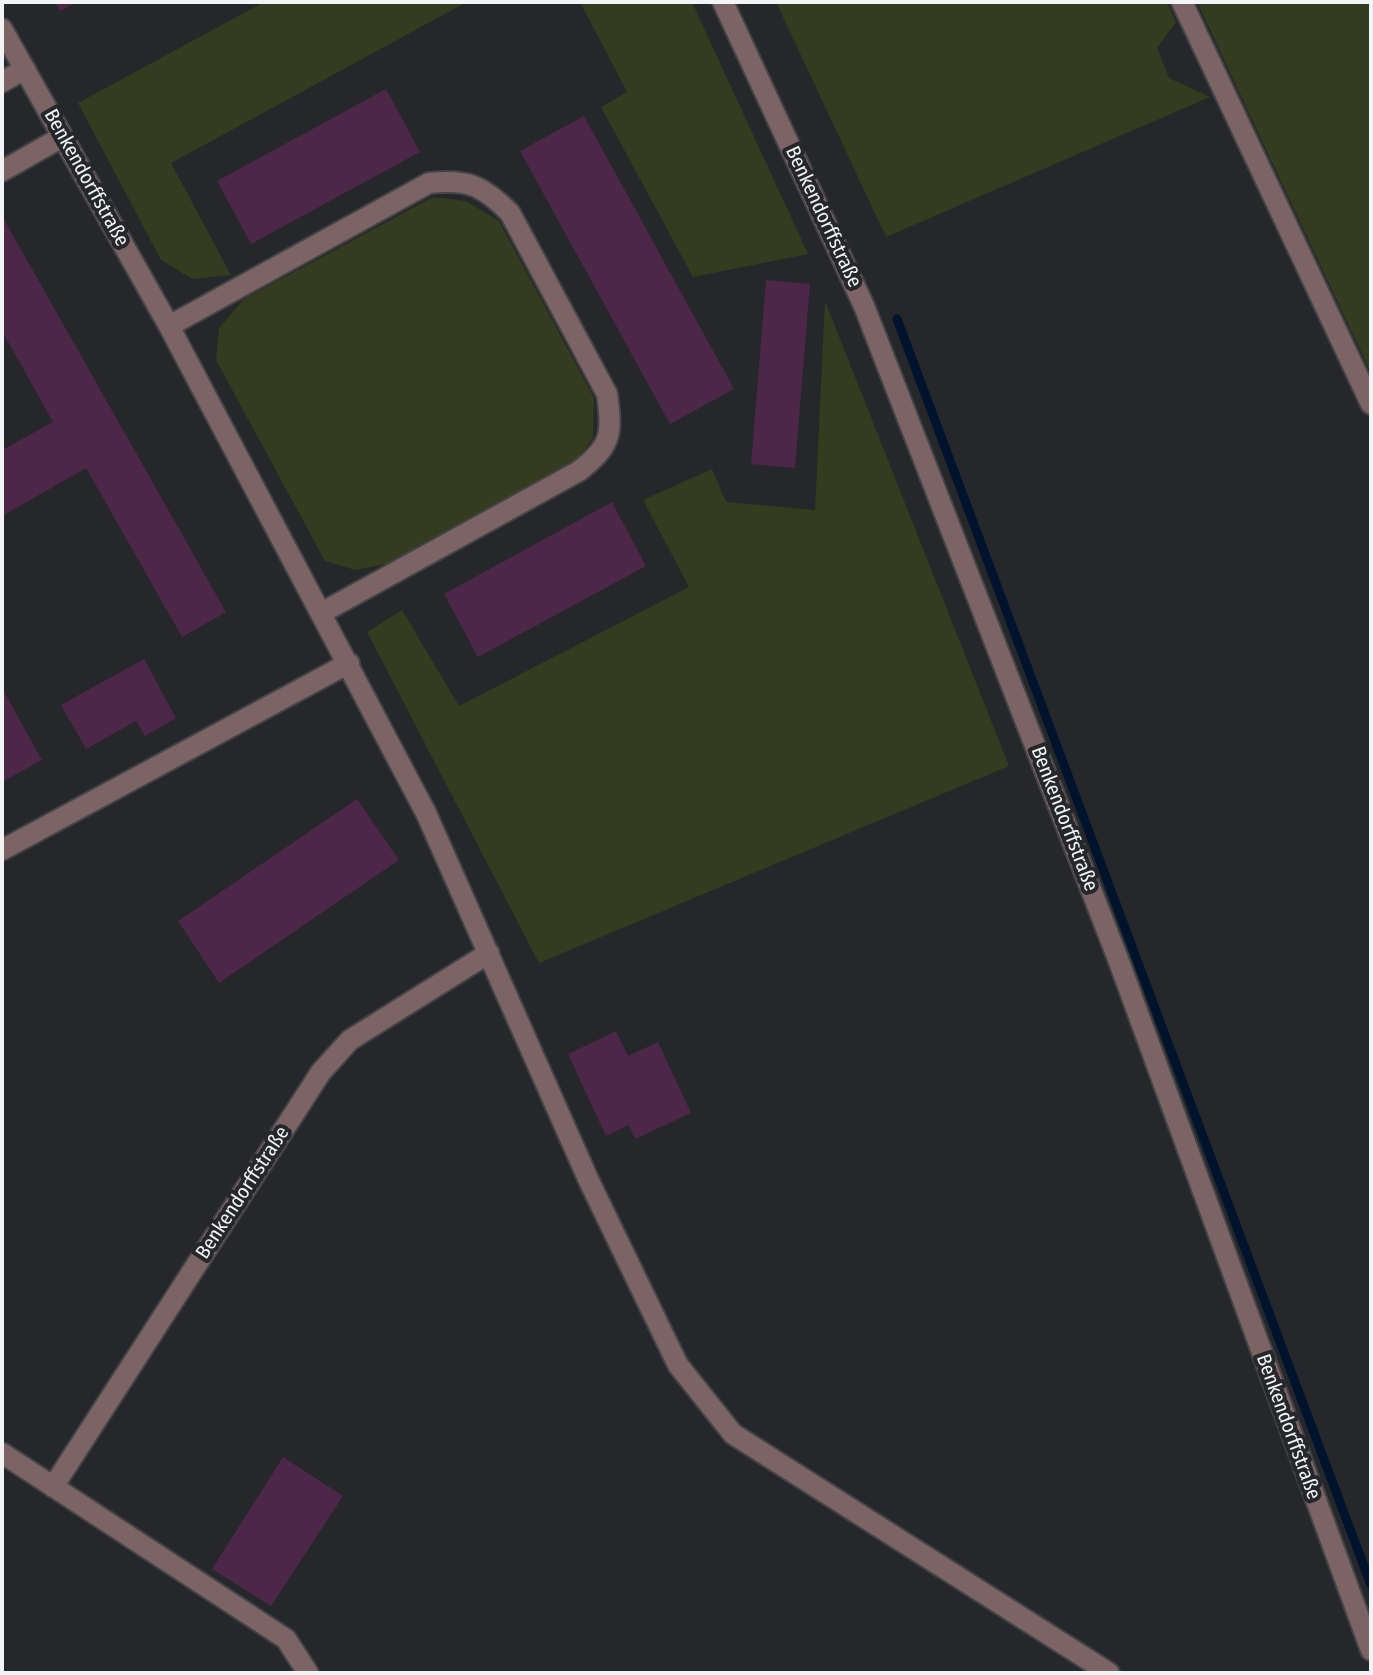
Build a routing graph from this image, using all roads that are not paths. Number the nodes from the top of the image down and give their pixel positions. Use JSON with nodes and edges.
{"nodes":[{"id":1,"x":723,"y":2,"type":"edge"},
{"id":2,"x":1182,"y":2,"type":"edge"},
{"id":3,"x":2,"y":29,"type":"edge"},
{"id":4,"x":25,"y":69,"type":"junction"},
{"id":5,"x":2,"y":82,"type":"edge"},
{"id":6,"x":62,"y":137,"type":"junction"},
{"id":7,"x":2,"y":171,"type":"edge"},
{"id":8,"x":169,"y":326,"type":"junction"},
{"id":9,"x":1371,"y":404,"type":"edge"},
{"id":10,"x":323,"y":612,"type":"junction"},
{"id":11,"x":349,"y":663,"type":"junction"},
{"id":12,"x":2,"y":850,"type":"edge"},
{"id":13,"x":489,"y":953,"type":"junction"},
{"id":14,"x":2,"y":1453,"type":"edge"},
{"id":15,"x":53,"y":1487,"type":"junction"},
{"id":16,"x":1371,"y":1650,"type":"edge"},
{"id":17,"x":308,"y":1673,"type":"edge"},
{"id":18,"x":1109,"y":1673,"type":"edge"}],
"edges":[{"from":1,"to":16,"type":"street","name":"Benkendorffstraße"},
{"from":2,"to":9,"type":"street"},
{"from":3,"to":4,"type":"street","name":"Benkendorffstraße"},
{"from":4,"to":5,"type":"street"},
{"from":4,"to":6,"type":"street","name":"Benkendorffstraße"},
{"from":6,"to":7,"type":"street"},
{"from":6,"to":8,"type":"street","name":"Benkendorffstraße"},
{"from":8,"to":10,"type":"street","name":"Benkendorffstraße"},
{"from":8,"to":10,"type":"street"},
{"from":10,"to":11,"type":"street","name":"Benkendorffstraße"},
{"from":11,"to":12,"type":"street"},
{"from":11,"to":13,"type":"street","name":"Benkendorffstraße"},
{"from":13,"to":15,"type":"street","name":"Benkendorffstraße"},
{"from":13,"to":18,"type":"street","name":"Benkendorffstraße"},
{"from":14,"to":15,"type":"street"},
{"from":15,"to":17,"type":"street"}]}
